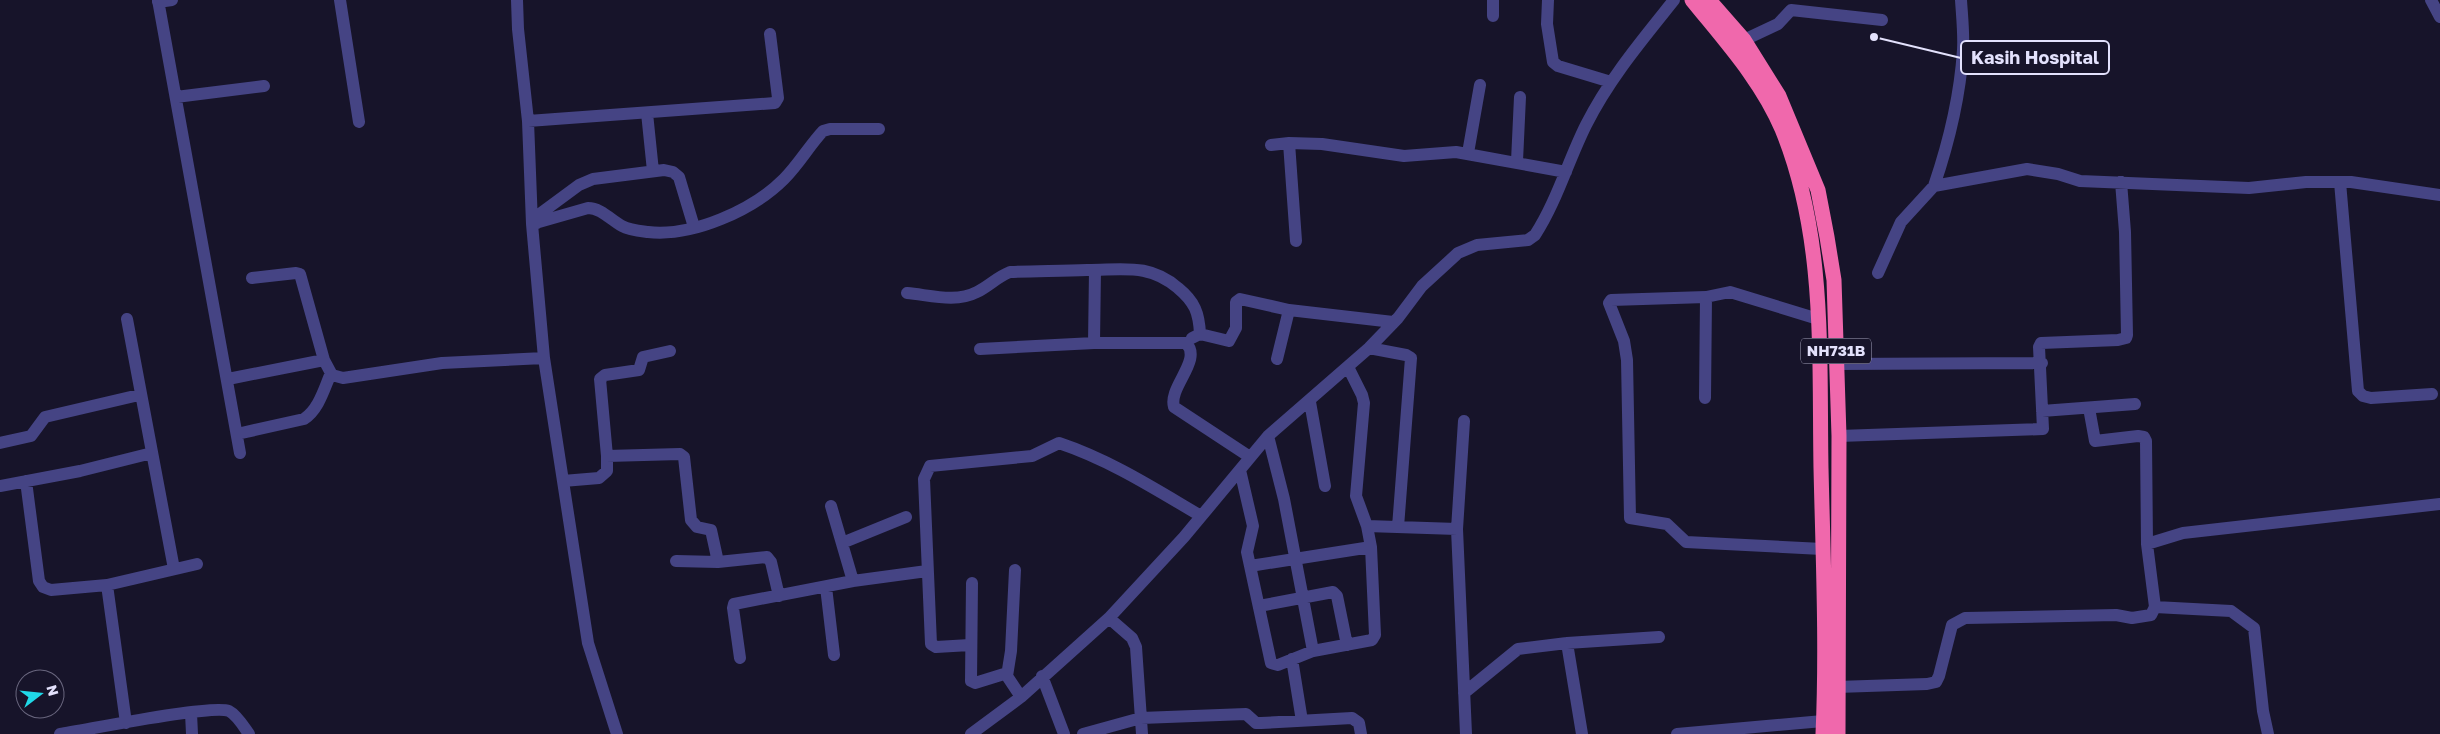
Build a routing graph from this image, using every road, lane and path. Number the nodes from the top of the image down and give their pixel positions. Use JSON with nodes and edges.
{"nodes":[{"id":1,"x":172,"y":0,"type":"edge"},
{"id":2,"x":340,"y":0,"type":"edge"},
{"id":3,"x":517,"y":0,"type":"edge"},
{"id":4,"x":1493,"y":0,"type":"edge"},
{"id":5,"x":1548,"y":0,"type":"edge"},
{"id":6,"x":1674,"y":0,"type":"edge"},
{"id":7,"x":1692,"y":0,"type":"edge"},
{"id":8,"x":1709,"y":0,"type":"edge"},
{"id":9,"x":1961,"y":0,"type":"edge"},
{"id":10,"x":2431,"y":0,"type":"edge"},
{"id":11,"x":158,"y":1,"type":"edge"},
{"id":12,"x":1493,"y":16,"type":"dead end"},
{"id":13,"x":2440,"y":17,"type":"edge"},
{"id":14,"x":1882,"y":20,"type":"dead end"},
{"id":15,"x":770,"y":34,"type":"dead end"},
{"id":16,"x":1744,"y":40,"type":"junction"},
{"id":17,"x":1611,"y":82,"type":"junction"},
{"id":18,"x":264,"y":86,"type":"dead end"},
{"id":19,"x":1480,"y":86,"type":"dead end"},
{"id":20,"x":176,"y":97,"type":"junction"},
{"id":21,"x":1520,"y":97,"type":"dead end"},
{"id":22,"x":647,"y":113,"type":"junction"},
{"id":23,"x":528,"y":121,"type":"junction"},
{"id":24,"x":359,"y":122,"type":"dead end"},
{"id":25,"x":879,"y":129,"type":"dead end"},
{"id":26,"x":1289,"y":143,"type":"junction"},
{"id":27,"x":1271,"y":145,"type":"dead end"},
{"id":28,"x":1468,"y":153,"type":"junction"},
{"id":29,"x":1517,"y":161,"type":"junction"},
{"id":30,"x":652,"y":171,"type":"junction"},
{"id":31,"x":1566,"y":172,"type":"junction"},
{"id":32,"x":2121,"y":182,"type":"junction"},
{"id":33,"x":2340,"y":182,"type":"junction"},
{"id":34,"x":1934,"y":186,"type":"junction"},
{"id":35,"x":2440,"y":195,"type":"edge"},
{"id":36,"x":534,"y":223,"type":"junction"},
{"id":37,"x":694,"y":227,"type":"junction"},
{"id":38,"x":1296,"y":241,"type":"dead end"},
{"id":39,"x":1095,"y":270,"type":"junction"},
{"id":40,"x":1878,"y":274,"type":"dead end"},
{"id":41,"x":252,"y":278,"type":"dead end"},
{"id":42,"x":907,"y":293,"type":"dead end"},
{"id":43,"x":1706,"y":297,"type":"junction"},
{"id":44,"x":1289,"y":310,"type":"junction"},
{"id":45,"x":127,"y":319,"type":"dead end"},
{"id":46,"x":1818,"y":319,"type":"junction"},
{"id":47,"x":1393,"y":322,"type":"junction"},
{"id":48,"x":1200,"y":334,"type":"junction"},
{"id":49,"x":1094,"y":343,"type":"junction"},
{"id":50,"x":1186,"y":343,"type":"junction"},
{"id":51,"x":1369,"y":348,"type":"junction"},
{"id":52,"x":980,"y":349,"type":"dead end"},
{"id":53,"x":670,"y":351,"type":"dead end"},
{"id":54,"x":544,"y":358,"type":"junction"},
{"id":55,"x":1277,"y":359,"type":"dead end"},
{"id":56,"x":324,"y":360,"type":"junction"},
{"id":57,"x":2042,"y":363,"type":"junction"},
{"id":58,"x":1836,"y":364,"type":"junction"},
{"id":59,"x":1348,"y":367,"type":"junction"},
{"id":60,"x":331,"y":373,"type":"junction"},
{"id":61,"x":228,"y":379,"type":"junction"},
{"id":62,"x":2432,"y":394,"type":"dead end"},
{"id":63,"x":139,"y":395,"type":"junction"},
{"id":64,"x":1705,"y":398,"type":"dead end"},
{"id":65,"x":1310,"y":402,"type":"junction"},
{"id":66,"x":2135,"y":404,"type":"dead end"},
{"id":67,"x":2089,"y":408,"type":"junction"},
{"id":68,"x":2042,"y":411,"type":"junction"},
{"id":69,"x":1464,"y":421,"type":"dead end"},
{"id":70,"x":237,"y":434,"type":"junction"},
{"id":71,"x":1268,"y":436,"type":"junction"},
{"id":72,"x":1839,"y":436,"type":"junction"},
{"id":73,"x":0,"y":443,"type":"edge"},
{"id":74,"x":152,"y":453,"type":"junction"},
{"id":75,"x":240,"y":453,"type":"dead end"},
{"id":76,"x":608,"y":456,"type":"junction"},
{"id":77,"x":1250,"y":457,"type":"junction"},
{"id":78,"x":1240,"y":470,"type":"junction"},
{"id":79,"x":26,"y":481,"type":"junction"},
{"id":80,"x":563,"y":481,"type":"junction"},
{"id":81,"x":0,"y":486,"type":"edge"},
{"id":82,"x":1324,"y":486,"type":"dead end"},
{"id":83,"x":2440,"y":504,"type":"edge"},
{"id":84,"x":831,"y":506,"type":"dead end"},
{"id":85,"x":1201,"y":516,"type":"junction"},
{"id":86,"x":906,"y":517,"type":"dead end"},
{"id":87,"x":1367,"y":526,"type":"junction"},
{"id":88,"x":1398,"y":527,"type":"junction"},
{"id":89,"x":1457,"y":529,"type":"junction"},
{"id":90,"x":842,"y":543,"type":"junction"},
{"id":91,"x":2147,"y":544,"type":"junction"},
{"id":92,"x":1371,"y":547,"type":"junction"},
{"id":93,"x":1822,"y":549,"type":"junction"},
{"id":94,"x":1296,"y":558,"type":"junction"},
{"id":95,"x":676,"y":561,"type":"dead end"},
{"id":96,"x":718,"y":562,"type":"junction"},
{"id":97,"x":197,"y":564,"type":"dead end"},
{"id":98,"x":1250,"y":566,"type":"junction"},
{"id":99,"x":174,"y":569,"type":"junction"},
{"id":100,"x":1015,"y":570,"type":"dead end"},
{"id":101,"x":927,"y":571,"type":"junction"},
{"id":102,"x":853,"y":581,"type":"junction"},
{"id":103,"x":972,"y":584,"type":"dead end"},
{"id":104,"x":107,"y":585,"type":"junction"},
{"id":105,"x":826,"y":588,"type":"junction"},
{"id":106,"x":779,"y":596,"type":"junction"},
{"id":107,"x":1304,"y":598,"type":"junction"},
{"id":108,"x":1259,"y":606,"type":"junction"},
{"id":109,"x":2155,"y":607,"type":"junction"},
{"id":110,"x":1109,"y":618,"type":"junction"},
{"id":111,"x":1659,"y":637,"type":"dead end"},
{"id":112,"x":1567,"y":643,"type":"junction"},
{"id":113,"x":970,"y":645,"type":"junction"},
{"id":114,"x":1347,"y":645,"type":"junction"},
{"id":115,"x":1313,"y":651,"type":"junction"},
{"id":116,"x":834,"y":655,"type":"dead end"},
{"id":117,"x":740,"y":658,"type":"dead end"},
{"id":118,"x":1292,"y":659,"type":"junction"},
{"id":119,"x":1007,"y":676,"type":"junction"},
{"id":120,"x":1042,"y":676,"type":"junction"},
{"id":121,"x":1837,"y":687,"type":"junction"},
{"id":122,"x":1464,"y":694,"type":"junction"},
{"id":123,"x":1021,"y":697,"type":"junction"},
{"id":124,"x":191,"y":713,"type":"junction"},
{"id":125,"x":1141,"y":718,"type":"junction"},
{"id":126,"x":1302,"y":721,"type":"junction"},
{"id":127,"x":126,"y":723,"type":"junction"},
{"id":128,"x":1823,"y":727,"type":"edge"},
{"id":129,"x":1285,"y":728,"type":"edge"},
{"id":130,"x":60,"y":734,"type":"edge"},
{"id":131,"x":192,"y":734,"type":"edge"},
{"id":132,"x":249,"y":734,"type":"edge"},
{"id":133,"x":617,"y":734,"type":"edge"},
{"id":134,"x":971,"y":734,"type":"edge"},
{"id":135,"x":1064,"y":734,"type":"edge"},
{"id":136,"x":1083,"y":734,"type":"edge"},
{"id":137,"x":1142,"y":734,"type":"edge"},
{"id":138,"x":1361,"y":734,"type":"edge"},
{"id":139,"x":1466,"y":734,"type":"edge"},
{"id":140,"x":1582,"y":734,"type":"edge"},
{"id":141,"x":1677,"y":734,"type":"edge"},
{"id":142,"x":1838,"y":734,"type":"edge"},
{"id":143,"x":2268,"y":734,"type":"edge"}],
"edges":[{"from":1,"to":11,"type":"street"},
{"from":2,"to":24,"type":"street"},
{"from":3,"to":23,"type":"street"},
{"from":4,"to":12,"type":"street"},
{"from":5,"to":17,"type":"street"},
{"from":6,"to":17,"type":"street"},
{"from":7,"to":46,"type":"highway"},
{"from":8,"to":16,"type":"highway","number":"NH731B"},
{"from":9,"to":34,"type":"street"},
{"from":10,"to":13,"type":"street"},
{"from":11,"to":20,"type":"street"},
{"from":14,"to":16,"type":"street"},
{"from":15,"to":22,"type":"street"},
{"from":16,"to":58,"type":"highway","number":"NH731B"},
{"from":17,"to":31,"type":"street"},
{"from":18,"to":20,"type":"street"},
{"from":19,"to":28,"type":"street"},
{"from":20,"to":61,"type":"street"},
{"from":21,"to":29,"type":"street"},
{"from":22,"to":23,"type":"street"},
{"from":22,"to":30,"type":"street"},
{"from":23,"to":36,"type":"street"},
{"from":25,"to":37,"type":"street"},
{"from":26,"to":27,"type":"street"},
{"from":26,"to":28,"type":"street"},
{"from":26,"to":38,"type":"street"},
{"from":28,"to":29,"type":"street"},
{"from":29,"to":31,"type":"street"},
{"from":30,"to":36,"type":"street"},
{"from":30,"to":37,"type":"street"},
{"from":31,"to":47,"type":"street"},
{"from":32,"to":33,"type":"street"},
{"from":32,"to":34,"type":"street"},
{"from":32,"to":57,"type":"street"},
{"from":33,"to":35,"type":"street"},
{"from":33,"to":62,"type":"street"},
{"from":34,"to":40,"type":"street"},
{"from":36,"to":37,"type":"street"},
{"from":36,"to":54,"type":"street"},
{"from":39,"to":42,"type":"street"},
{"from":39,"to":48,"type":"street"},
{"from":39,"to":49,"type":"street"},
{"from":41,"to":56,"type":"street"},
{"from":43,"to":46,"type":"street"},
{"from":43,"to":64,"type":"street"},
{"from":43,"to":93,"type":"street"},
{"from":44,"to":47,"type":"street"},
{"from":44,"to":48,"type":"street"},
{"from":44,"to":55,"type":"street"},
{"from":45,"to":63,"type":"street"},
{"from":46,"to":93,"type":"highway"},
{"from":47,"to":51,"type":"street"},
{"from":48,"to":50,"type":"street"},
{"from":49,"to":50,"type":"street"},
{"from":49,"to":52,"type":"street"},
{"from":50,"to":77,"type":"street"},
{"from":51,"to":59,"type":"street"},
{"from":51,"to":88,"type":"street"},
{"from":53,"to":76,"type":"street"},
{"from":54,"to":60,"type":"street"},
{"from":54,"to":80,"type":"street"},
{"from":56,"to":60,"type":"street"},
{"from":56,"to":61,"type":"street"},
{"from":57,"to":58,"type":"street"},
{"from":57,"to":68,"type":"street"},
{"from":58,"to":72,"type":"highway","number":"NH731B"},
{"from":59,"to":65,"type":"street"},
{"from":59,"to":87,"type":"street"},
{"from":60,"to":70,"type":"street"},
{"from":61,"to":70,"type":"street"},
{"from":63,"to":73,"type":"street"},
{"from":63,"to":74,"type":"street"},
{"from":65,"to":71,"type":"street"},
{"from":65,"to":82,"type":"street"},
{"from":66,"to":67,"type":"street"},
{"from":67,"to":68,"type":"street"},
{"from":67,"to":91,"type":"street"},
{"from":68,"to":72,"type":"street"},
{"from":69,"to":89,"type":"street"},
{"from":70,"to":75,"type":"street"},
{"from":71,"to":77,"type":"street"},
{"from":71,"to":94,"type":"street"},
{"from":72,"to":121,"type":"highway","number":"NH731B"},
{"from":74,"to":79,"type":"street"},
{"from":74,"to":99,"type":"street"},
{"from":76,"to":80,"type":"street"},
{"from":76,"to":96,"type":"street"},
{"from":77,"to":78,"type":"street"},
{"from":78,"to":85,"type":"street"},
{"from":78,"to":98,"type":"street"},
{"from":79,"to":81,"type":"street"},
{"from":79,"to":104,"type":"street"},
{"from":80,"to":133,"type":"street"},
{"from":83,"to":91,"type":"street"},
{"from":84,"to":90,"type":"street"},
{"from":85,"to":101,"type":"street"},
{"from":85,"to":110,"type":"street"},
{"from":86,"to":90,"type":"street"},
{"from":87,"to":88,"type":"street"},
{"from":87,"to":92,"type":"street"},
{"from":88,"to":89,"type":"street"},
{"from":89,"to":122,"type":"street"},
{"from":90,"to":102,"type":"street"},
{"from":91,"to":109,"type":"street"},
{"from":92,"to":94,"type":"street"},
{"from":92,"to":114,"type":"street"},
{"from":93,"to":128,"type":"highway"},
{"from":94,"to":98,"type":"street"},
{"from":94,"to":107,"type":"street"},
{"from":95,"to":96,"type":"street"},
{"from":96,"to":106,"type":"street"},
{"from":97,"to":99,"type":"street"},
{"from":98,"to":108,"type":"street"},
{"from":99,"to":104,"type":"street"},
{"from":100,"to":119,"type":"street"},
{"from":101,"to":102,"type":"street"},
{"from":101,"to":113,"type":"street"},
{"from":102,"to":105,"type":"street"},
{"from":103,"to":113,"type":"street"},
{"from":104,"to":127,"type":"street"},
{"from":105,"to":106,"type":"street"},
{"from":105,"to":116,"type":"street"},
{"from":106,"to":117,"type":"street"},
{"from":107,"to":108,"type":"street"},
{"from":107,"to":114,"type":"street"},
{"from":107,"to":115,"type":"street"},
{"from":108,"to":118,"type":"street"},
{"from":109,"to":121,"type":"street"},
{"from":109,"to":143,"type":"street"},
{"from":110,"to":120,"type":"street"},
{"from":110,"to":125,"type":"street"},
{"from":111,"to":112,"type":"street"},
{"from":112,"to":122,"type":"street"},
{"from":112,"to":140,"type":"street"},
{"from":113,"to":119,"type":"street"},
{"from":114,"to":115,"type":"street"},
{"from":115,"to":118,"type":"street"},
{"from":118,"to":126,"type":"street"},
{"from":119,"to":123,"type":"street"},
{"from":120,"to":123,"type":"street"},
{"from":120,"to":135,"type":"street"},
{"from":121,"to":142,"type":"highway","number":"NH731B"},
{"from":122,"to":139,"type":"street"},
{"from":123,"to":134,"type":"street"},
{"from":124,"to":127,"type":"street"},
{"from":124,"to":131,"type":"street"},
{"from":124,"to":132,"type":"street"},
{"from":125,"to":129,"type":"street"},
{"from":125,"to":136,"type":"street"},
{"from":125,"to":137,"type":"street"},
{"from":126,"to":129,"type":"street"},
{"from":126,"to":138,"type":"street"},
{"from":127,"to":130,"type":"street"},
{"from":128,"to":141,"type":"street"}]}
